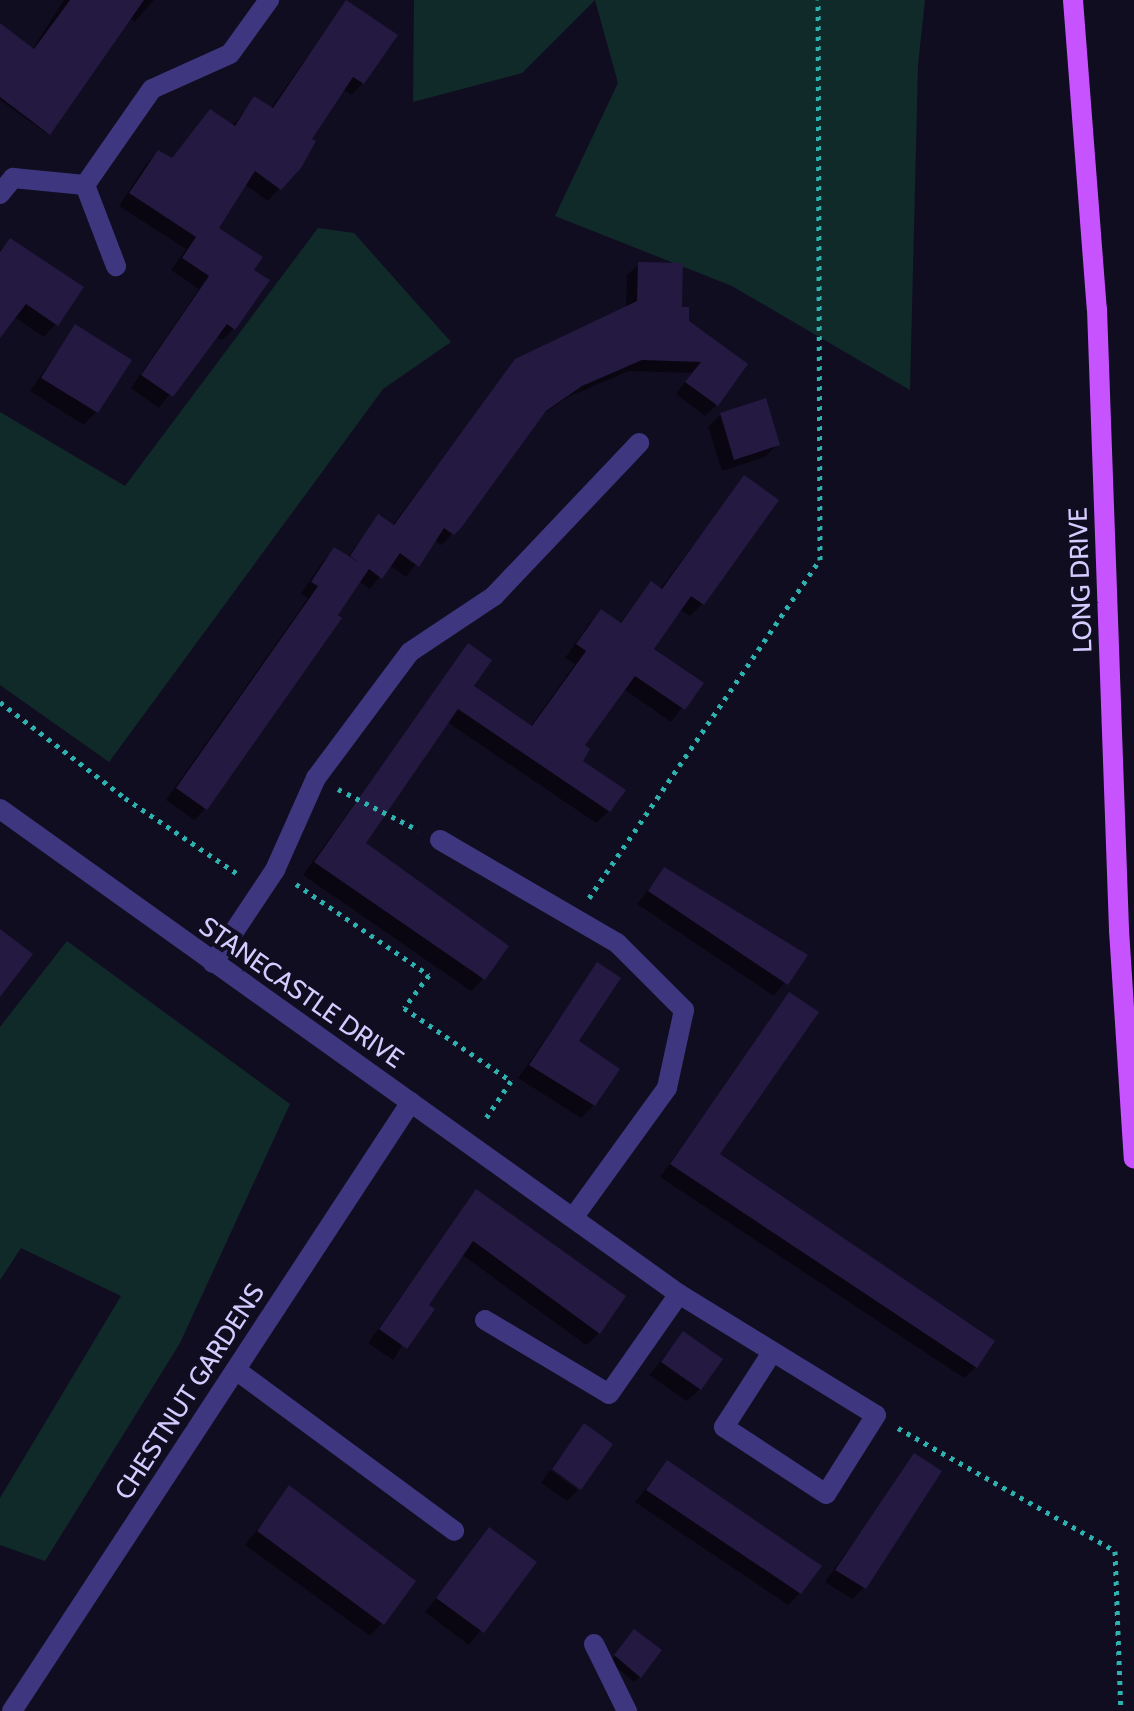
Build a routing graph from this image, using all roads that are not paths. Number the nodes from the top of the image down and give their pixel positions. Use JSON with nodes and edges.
{"nodes":[{"id":1,"x":269,"y":0,"type":"edge"},
{"id":2,"x":1073,"y":0,"type":"edge"},
{"id":3,"x":85,"y":185,"type":"junction"},
{"id":4,"x":0,"y":194,"type":"edge"},
{"id":5,"x":116,"y":266,"type":"dead end"},
{"id":6,"x":639,"y":443,"type":"dead end"},
{"id":7,"x":0,"y":809,"type":"edge"},
{"id":8,"x":440,"y":840,"type":"road end"},
{"id":9,"x":213,"y":963,"type":"junction"},
{"id":10,"x":411,"y":1102,"type":"junction"},
{"id":11,"x":1134,"y":1159,"type":"edge"},
{"id":12,"x":573,"y":1218,"type":"junction"},
{"id":13,"x":679,"y":1294,"type":"junction"},
{"id":14,"x":485,"y":1320,"type":"dead end"},
{"id":15,"x":771,"y":1354,"type":"junction"},
{"id":16,"x":236,"y":1370,"type":"junction"},
{"id":17,"x":454,"y":1531,"type":"dead end"},
{"id":18,"x":594,"y":1644,"type":"dead end"},
{"id":19,"x":12,"y":1711,"type":"edge"},
{"id":20,"x":627,"y":1711,"type":"edge"}],
"edges":[{"from":1,"to":3,"type":"street"},
{"from":2,"to":11,"type":"main road","name":"LONG DRIVE"},
{"from":3,"to":4,"type":"street"},
{"from":3,"to":5,"type":"street"},
{"from":6,"to":9,"type":"street"},
{"from":7,"to":9,"type":"street","name":"STANECASTLE DRIVE"},
{"from":8,"to":12,"type":"street"},
{"from":9,"to":10,"type":"street","name":"STANECASTLE DRIVE"},
{"from":10,"to":12,"type":"street","name":"STANECASTLE DRIVE"},
{"from":10,"to":16,"type":"street","name":"CHESTNUT GARDENS"},
{"from":12,"to":13,"type":"street","name":"STANECASTLE DRIVE"},
{"from":13,"to":14,"type":"street"},
{"from":13,"to":15,"type":"street","name":"STANECASTLE DRIVE"},
{"from":15,"to":15,"type":"street","name":"STANECASTLE DRIVE"},
{"from":16,"to":17,"type":"street"},
{"from":16,"to":19,"type":"street","name":"CHESTNUT GARDENS"},
{"from":18,"to":20,"type":"street"}]}
